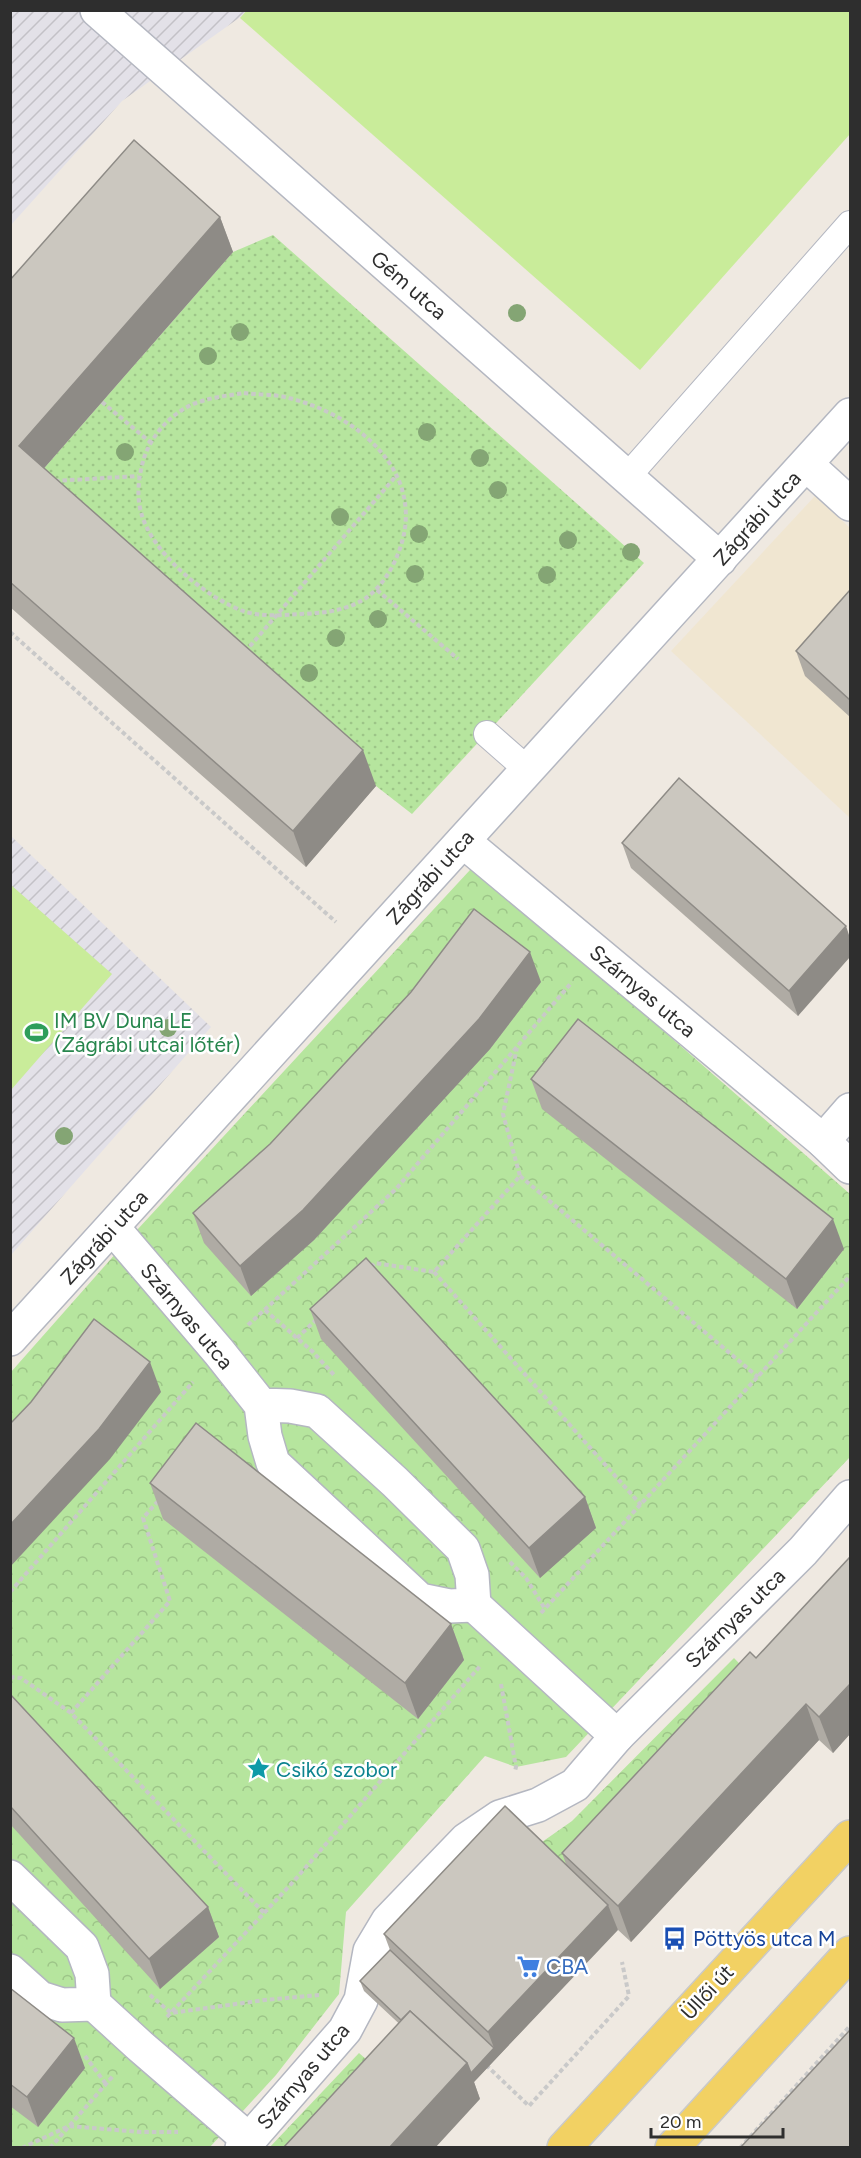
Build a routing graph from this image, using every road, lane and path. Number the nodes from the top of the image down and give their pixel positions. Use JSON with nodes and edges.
{"nodes":[{"id":1,"x":97,"y":10,"type":"edge"},
{"id":2,"x":850,"y":224,"type":"edge"},
{"id":3,"x":102,"y":402,"type":"dead end"},
{"id":4,"x":850,"y":415,"type":"edge"},
{"id":5,"x":150,"y":442,"type":"junction"},
{"id":6,"x":806,"y":464,"type":"junction"},
{"id":7,"x":397,"y":475,"type":"junction"},
{"id":8,"x":138,"y":476,"type":"junction"},
{"id":9,"x":627,"y":477,"type":"junction"},
{"id":10,"x":44,"y":482,"type":"edge"},
{"id":11,"x":850,"y":504,"type":"edge"},
{"id":12,"x":720,"y":559,"type":"junction"},
{"id":13,"x":377,"y":590,"type":"junction"},
{"id":14,"x":278,"y":615,"type":"junction"},
{"id":15,"x":10,"y":632,"type":"edge"},
{"id":16,"x":243,"y":654,"type":"edge"},
{"id":17,"x":458,"y":659,"type":"dead end"},
{"id":18,"x":486,"y":734,"type":"dead end"},
{"id":19,"x":528,"y":770,"type":"junction"},
{"id":20,"x":464,"y":842,"type":"junction"},
{"id":21,"x":366,"y":948,"type":"junction"},
{"id":22,"x":597,"y":953,"type":"junction"},
{"id":23,"x":517,"y":1047,"type":"junction"},
{"id":24,"x":850,"y":1110,"type":"edge"},
{"id":25,"x":823,"y":1141,"type":"junction"},
{"id":26,"x":850,"y":1167,"type":"edge"},
{"id":27,"x":520,"y":1176,"type":"junction"},
{"id":28,"x":113,"y":1228,"type":"junction"},
{"id":29,"x":367,"y":1270,"type":"edge"},
{"id":30,"x":434,"y":1272,"type":"junction"},
{"id":31,"x":850,"y":1276,"type":"edge"},
{"id":32,"x":265,"y":1310,"type":"junction"},
{"id":33,"x":320,"y":1316,"type":"edge"},
{"id":34,"x":297,"y":1338,"type":"junction"},
{"id":35,"x":10,"y":1340,"type":"edge"},
{"id":36,"x":219,"y":1352,"type":"junction"},
{"id":37,"x":314,"y":1352,"type":"dead end"},
{"id":38,"x":759,"y":1377,"type":"junction"},
{"id":39,"x":261,"y":1405,"type":"junction"},
{"id":40,"x":166,"y":1492,"type":"edge"},
{"id":41,"x":850,"y":1497,"type":"edge"},
{"id":42,"x":641,"y":1505,"type":"junction"},
{"id":43,"x":526,"y":1578,"type":"edge"},
{"id":44,"x":10,"y":1592,"type":"edge"},
{"id":45,"x":474,"y":1605,"type":"junction"},
{"id":46,"x":545,"y":1609,"type":"junction"},
{"id":47,"x":502,"y":1644,"type":"junction"},
{"id":48,"x":10,"y":1677,"type":"edge"},
{"id":49,"x":72,"y":1713,"type":"junction"},
{"id":50,"x":617,"y":1736,"type":"junction"},
{"id":51,"x":500,"y":1817,"type":"junction"},
{"id":52,"x":850,"y":1837,"type":"edge"},
{"id":53,"x":10,"y":1877,"type":"edge"},
{"id":54,"x":264,"y":1913,"type":"junction"},
{"id":55,"x":850,"y":1953,"type":"edge"},
{"id":56,"x":622,"y":1962,"type":"dead end"},
{"id":57,"x":10,"y":1971,"type":"edge"},
{"id":58,"x":150,"y":1995,"type":"dead end"},
{"id":59,"x":361,"y":2000,"type":"junction"},
{"id":60,"x":94,"y":2004,"type":"junction"},
{"id":61,"x":171,"y":2013,"type":"junction"},
{"id":62,"x":850,"y":2026,"type":"edge"},
{"id":63,"x":140,"y":2046,"type":"junction"},
{"id":64,"x":85,"y":2056,"type":"dead end"},
{"id":65,"x":485,"y":2064,"type":"edge"},
{"id":66,"x":106,"y":2084,"type":"junction"},
{"id":67,"x":69,"y":2126,"type":"junction"},
{"id":68,"x":243,"y":2140,"type":"edge"},
{"id":69,"x":22,"y":2148,"type":"edge"},
{"id":70,"x":50,"y":2148,"type":"edge"},
{"id":71,"x":564,"y":2148,"type":"edge"},
{"id":72,"x":672,"y":2148,"type":"edge"},
{"id":73,"x":741,"y":2148,"type":"edge"}],
"edges":[{"from":1,"to":9,"type":"street","name":"Gém utca"},
{"from":2,"to":9,"type":"lane"},
{"from":3,"to":5,"type":"path"},
{"from":4,"to":6,"type":"street","name":"Zágrábi utca"},
{"from":5,"to":7,"type":"path"},
{"from":5,"to":8,"type":"path"},
{"from":6,"to":11,"type":"street"},
{"from":6,"to":12,"type":"street","name":"Zágrábi utca"},
{"from":7,"to":13,"type":"path"},
{"from":7,"to":14,"type":"path"},
{"from":8,"to":10,"type":"path"},
{"from":8,"to":14,"type":"path"},
{"from":9,"to":12,"type":"street","name":"Gém utca"},
{"from":12,"to":19,"type":"street","name":"Zágrábi utca"},
{"from":13,"to":14,"type":"path"},
{"from":13,"to":17,"type":"path"},
{"from":14,"to":16,"type":"path"},
{"from":15,"to":21,"type":"path"},
{"from":18,"to":19,"type":"lane"},
{"from":19,"to":20,"type":"street","name":"Zágrábi utca"},
{"from":20,"to":21,"type":"street","name":"Zágrábi utca"},
{"from":20,"to":22,"type":"street","name":"Szárnyas utca"},
{"from":21,"to":28,"type":"street","name":"Zágrábi utca"},
{"from":22,"to":23,"type":"path"},
{"from":22,"to":25,"type":"street","name":"Szárnyas utca"},
{"from":23,"to":27,"type":"path"},
{"from":23,"to":32,"type":"path"},
{"from":24,"to":25,"type":"street"},
{"from":25,"to":26,"type":"street","name":"Szárnyas utca"},
{"from":27,"to":30,"type":"path"},
{"from":27,"to":38,"type":"path"},
{"from":28,"to":35,"type":"street","name":"Zágrábi utca"},
{"from":28,"to":36,"type":"street","name":"Szárnyas utca"},
{"from":29,"to":30,"type":"path"},
{"from":30,"to":42,"type":"path"},
{"from":31,"to":38,"type":"path"},
{"from":32,"to":34,"type":"path"},
{"from":32,"to":36,"type":"path"},
{"from":33,"to":34,"type":"path"},
{"from":34,"to":37,"type":"path"},
{"from":36,"to":39,"type":"street","name":"Szárnyas utca"},
{"from":36,"to":44,"type":"path"},
{"from":38,"to":42,"type":"path"},
{"from":39,"to":45,"type":"street"},
{"from":39,"to":45,"type":"street"},
{"from":40,"to":49,"type":"path"},
{"from":41,"to":50,"type":"street","name":"Szárnyas utca"},
{"from":42,"to":46,"type":"path"},
{"from":43,"to":46,"type":"path"},
{"from":45,"to":47,"type":"street"},
{"from":46,"to":47,"type":"path"},
{"from":47,"to":50,"type":"street"},
{"from":47,"to":51,"type":"path"},
{"from":47,"to":54,"type":"path"},
{"from":48,"to":49,"type":"path"},
{"from":49,"to":54,"type":"path"},
{"from":50,"to":51,"type":"street","name":"Szárnyas utca"},
{"from":51,"to":59,"type":"street","name":"Szárnyas utca"},
{"from":52,"to":71,"type":"main road","name":"Üllői út"},
{"from":53,"to":60,"type":"street"},
{"from":54,"to":61,"type":"path"},
{"from":55,"to":72,"type":"main road"},
{"from":56,"to":65,"type":"path"},
{"from":57,"to":60,"type":"street"},
{"from":58,"to":61,"type":"path"},
{"from":59,"to":61,"type":"path"},
{"from":59,"to":68,"type":"street","name":"Szárnyas utca"},
{"from":60,"to":63,"type":"street","name":"Szárnyas utca"},
{"from":61,"to":63,"type":"path"},
{"from":62,"to":73,"type":"path"},
{"from":63,"to":66,"type":"path"},
{"from":63,"to":68,"type":"street","name":"Szárnyas utca"},
{"from":64,"to":66,"type":"path"},
{"from":66,"to":67,"type":"path"},
{"from":67,"to":68,"type":"path"},
{"from":67,"to":69,"type":"path"},
{"from":67,"to":70,"type":"path"}]}
